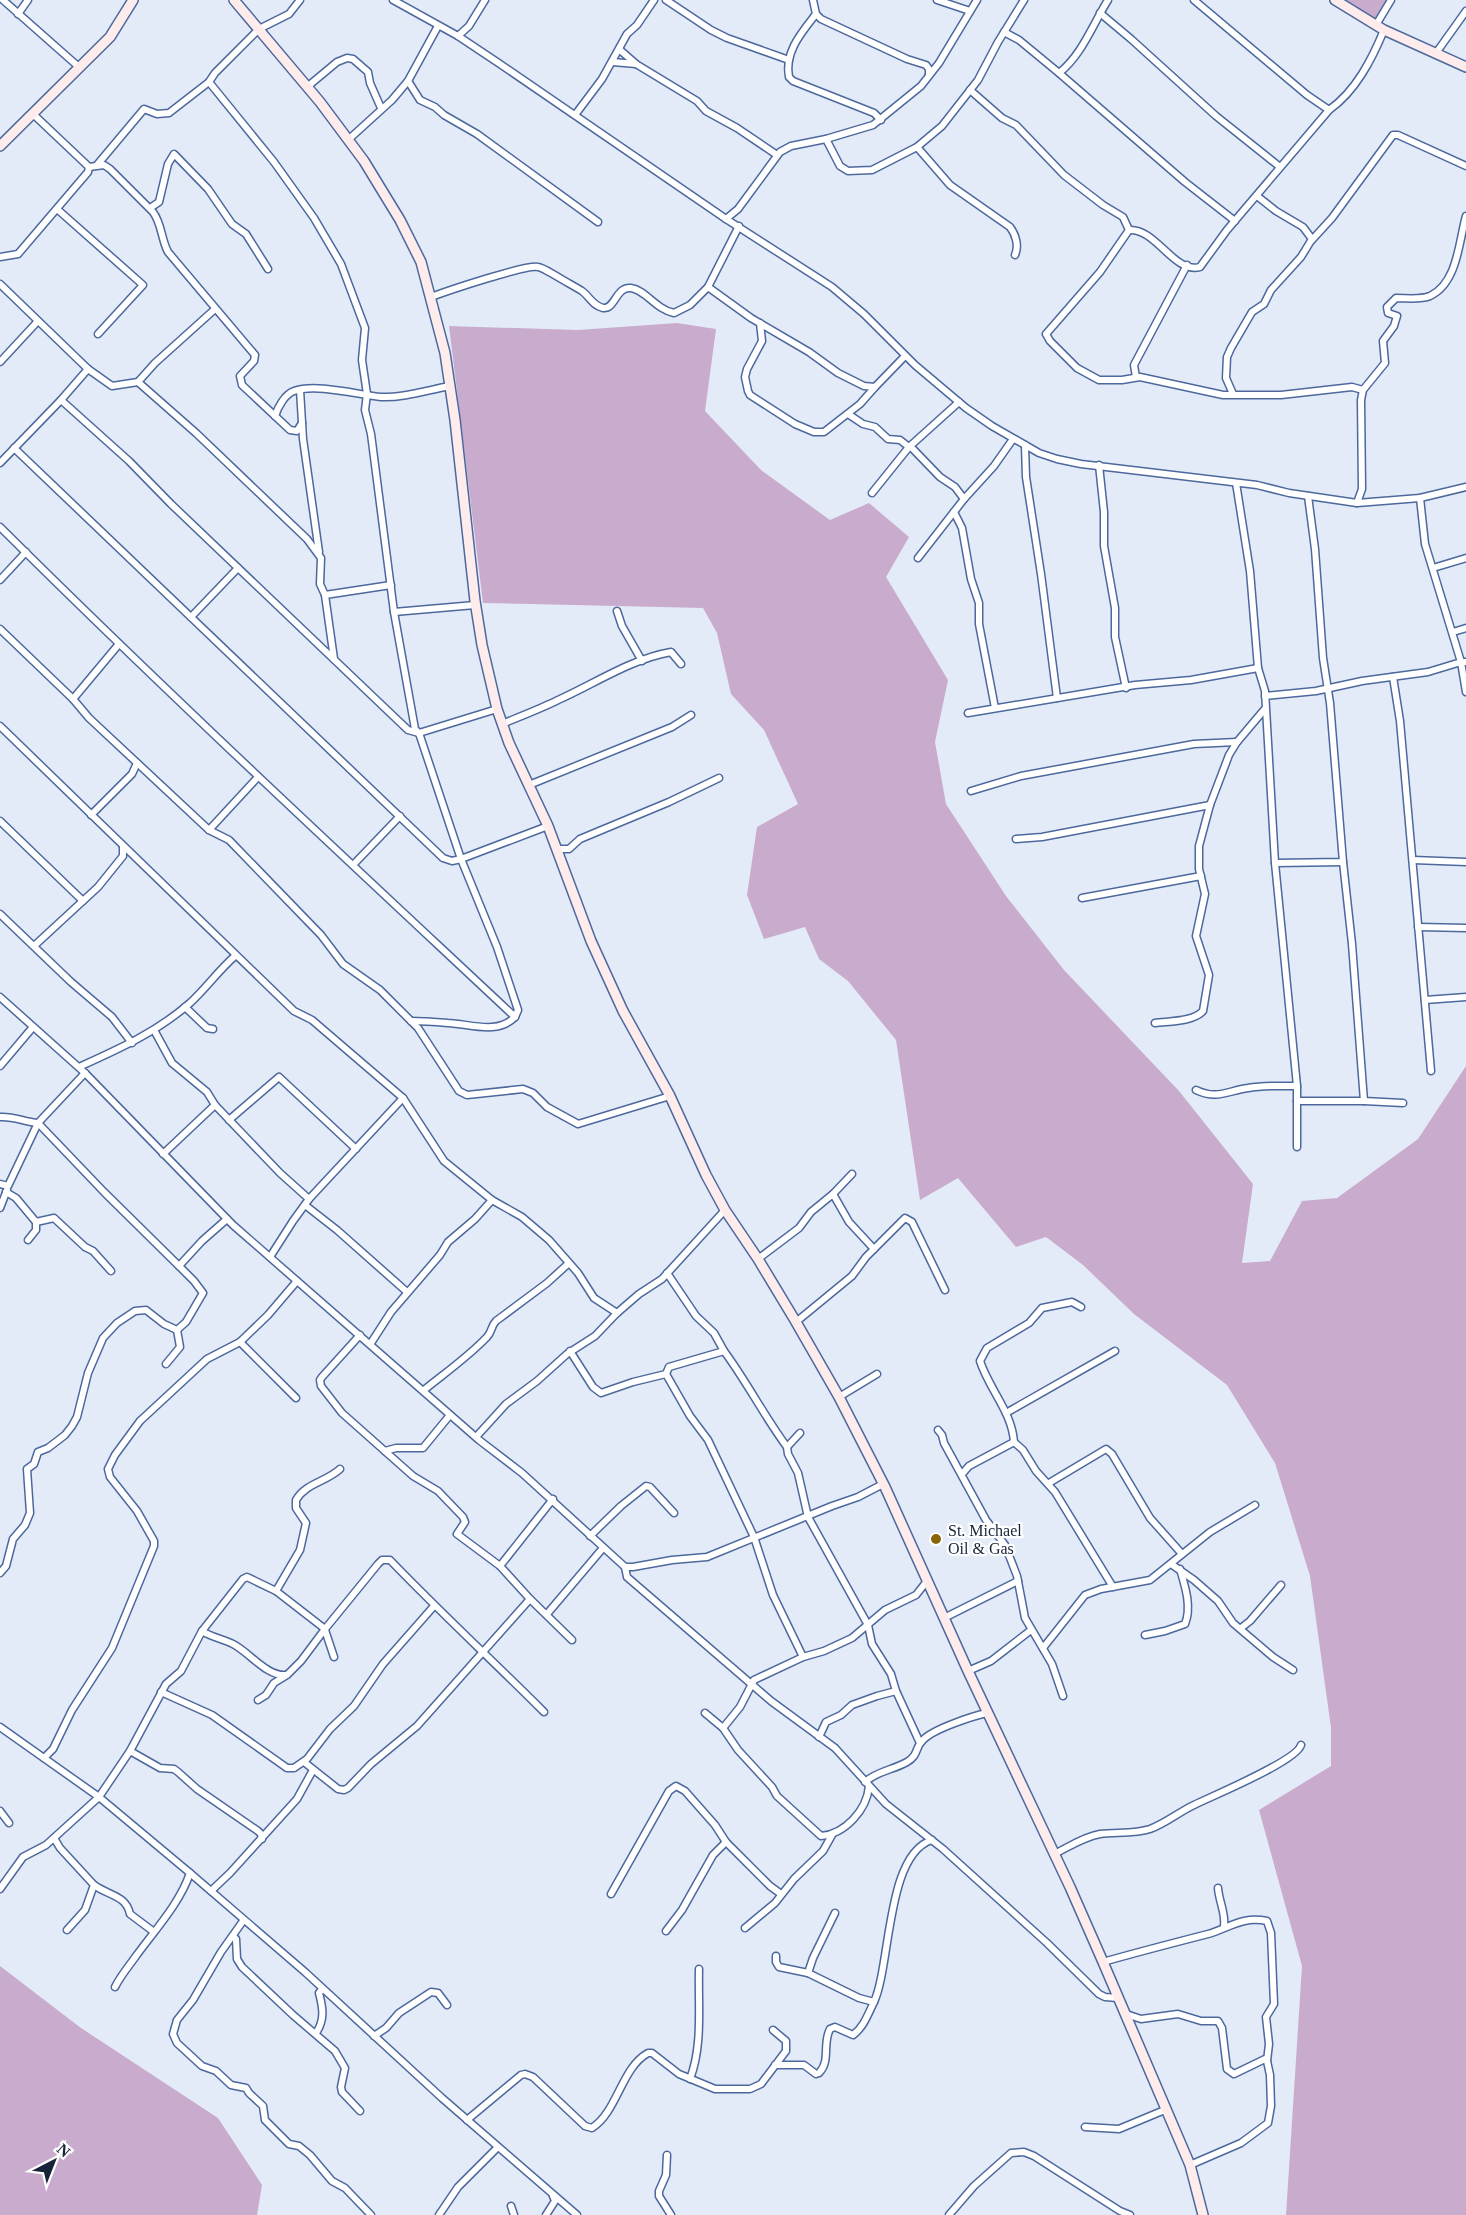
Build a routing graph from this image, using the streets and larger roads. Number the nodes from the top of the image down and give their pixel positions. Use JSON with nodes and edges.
{"nodes":[{"id":1,"x":3,"y":0,"type":"edge"},
{"id":2,"x":28,"y":0,"type":"edge"},
{"id":3,"x":133,"y":0,"type":"edge"},
{"id":4,"x":234,"y":0,"type":"edge"},
{"id":5,"x":300,"y":0,"type":"edge"},
{"id":6,"x":484,"y":0,"type":"edge"},
{"id":7,"x":654,"y":0,"type":"edge"},
{"id":8,"x":666,"y":0,"type":"edge"},
{"id":9,"x":813,"y":0,"type":"edge"},
{"id":10,"x":937,"y":0,"type":"edge"},
{"id":11,"x":977,"y":0,"type":"edge"},
{"id":12,"x":1024,"y":0,"type":"edge"},
{"id":13,"x":1108,"y":0,"type":"edge"},
{"id":14,"x":1194,"y":0,"type":"edge"},
{"id":15,"x":1335,"y":0,"type":"edge"},
{"id":16,"x":1391,"y":0,"type":"edge"},
{"id":17,"x":396,"y":1,"type":"edge"},
{"id":18,"x":970,"y":11,"type":"junction"},
{"id":19,"x":1466,"y":11,"type":"edge"},
{"id":20,"x":18,"y":14,"type":"junction"},
{"id":21,"x":816,"y":14,"type":"junction"},
{"id":22,"x":1100,"y":14,"type":"junction"},
{"id":23,"x":438,"y":26,"type":"junction"},
{"id":24,"x":1380,"y":27,"type":"junction"},
{"id":25,"x":259,"y":29,"type":"junction"},
{"id":26,"x":1004,"y":32,"type":"junction"},
{"id":27,"x":458,"y":36,"type":"junction"},
{"id":28,"x":620,"y":50,"type":"junction"},
{"id":29,"x":1436,"y":53,"type":"junction"},
{"id":30,"x":789,"y":60,"type":"junction"},
{"id":31,"x":613,"y":62,"type":"junction"},
{"id":32,"x":636,"y":64,"type":"junction"},
{"id":33,"x":1466,"y":67,"type":"edge"},
{"id":34,"x":80,"y":68,"type":"junction"},
{"id":35,"x":1059,"y":73,"type":"junction"},
{"id":36,"x":929,"y":75,"type":"junction"},
{"id":37,"x":408,"y":81,"type":"junction"},
{"id":38,"x":209,"y":82,"type":"junction"},
{"id":39,"x":307,"y":87,"type":"junction"},
{"id":40,"x":970,"y":90,"type":"junction"},
{"id":41,"x":381,"y":108,"type":"junction"},
{"id":42,"x":1329,"y":110,"type":"junction"},
{"id":43,"x":33,"y":114,"type":"junction"},
{"id":44,"x":575,"y":115,"type":"junction"},
{"id":45,"x":880,"y":120,"type":"junction"},
{"id":46,"x":826,"y":139,"type":"junction"},
{"id":47,"x":348,"y":140,"type":"junction"},
{"id":48,"x":0,"y":146,"type":"edge"},
{"id":49,"x":917,"y":147,"type":"junction"},
{"id":50,"x":777,"y":155,"type":"junction"},
{"id":51,"x":97,"y":165,"type":"junction"},
{"id":52,"x":1466,"y":166,"type":"edge"},
{"id":53,"x":88,"y":167,"type":"junction"},
{"id":54,"x":1280,"y":167,"type":"junction"},
{"id":55,"x":1257,"y":196,"type":"junction"},
{"id":56,"x":150,"y":208,"type":"junction"},
{"id":57,"x":57,"y":209,"type":"junction"},
{"id":58,"x":1466,"y":216,"type":"edge"},
{"id":59,"x":726,"y":219,"type":"junction"},
{"id":60,"x":1235,"y":221,"type":"junction"},
{"id":61,"x":598,"y":222,"type":"dead end"},
{"id":62,"x":738,"y":226,"type":"junction"},
{"id":63,"x":1129,"y":230,"type":"junction"},
{"id":64,"x":1311,"y":241,"type":"junction"},
{"id":65,"x":1015,"y":255,"type":"dead end"},
{"id":66,"x":0,"y":257,"type":"edge"},
{"id":67,"x":1187,"y":265,"type":"junction"},
{"id":68,"x":268,"y":269,"type":"dead end"},
{"id":69,"x":0,"y":284,"type":"edge"},
{"id":70,"x":708,"y":287,"type":"junction"},
{"id":71,"x":431,"y":297,"type":"junction"},
{"id":72,"x":215,"y":309,"type":"junction"},
{"id":73,"x":38,"y":321,"type":"junction"},
{"id":74,"x":759,"y":323,"type":"junction"},
{"id":75,"x":98,"y":334,"type":"dead end"},
{"id":76,"x":905,"y":356,"type":"junction"},
{"id":77,"x":0,"y":362,"type":"edge"},
{"id":78,"x":88,"y":369,"type":"junction"},
{"id":79,"x":1136,"y":377,"type":"junction"},
{"id":80,"x":138,"y":382,"type":"junction"},
{"id":81,"x":450,"y":386,"type":"junction"},
{"id":82,"x":875,"y":387,"type":"junction"},
{"id":83,"x":300,"y":390,"type":"junction"},
{"id":84,"x":1363,"y":390,"type":"junction"},
{"id":85,"x":367,"y":394,"type":"junction"},
{"id":86,"x":1233,"y":394,"type":"junction"},
{"id":87,"x":61,"y":400,"type":"junction"},
{"id":88,"x":959,"y":402,"type":"junction"},
{"id":89,"x":848,"y":414,"type":"junction"},
{"id":90,"x":275,"y":416,"type":"junction"},
{"id":91,"x":302,"y":423,"type":"junction"},
{"id":92,"x":1012,"y":439,"type":"junction"},
{"id":93,"x":1025,"y":446,"type":"junction"},
{"id":94,"x":910,"y":447,"type":"junction"},
{"id":95,"x":14,"y":448,"type":"junction"},
{"id":96,"x":0,"y":463,"type":"edge"},
{"id":97,"x":1099,"y":465,"type":"junction"},
{"id":98,"x":1236,"y":483,"type":"junction"},
{"id":99,"x":1466,"y":487,"type":"edge"},
{"id":100,"x":872,"y":492,"type":"dead end"},
{"id":101,"x":1308,"y":496,"type":"junction"},
{"id":102,"x":1420,"y":498,"type":"junction"},
{"id":103,"x":964,"y":499,"type":"junction"},
{"id":104,"x":1358,"y":503,"type":"junction"},
{"id":105,"x":954,"y":512,"type":"junction"},
{"id":106,"x":0,"y":527,"type":"edge"},
{"id":107,"x":315,"y":536,"type":"junction"},
{"id":108,"x":307,"y":538,"type":"junction"},
{"id":109,"x":26,"y":552,"type":"junction"},
{"id":110,"x":319,"y":557,"type":"junction"},
{"id":111,"x":918,"y":558,"type":"dead end"},
{"id":112,"x":1466,"y":558,"type":"edge"},
{"id":113,"x":238,"y":568,"type":"junction"},
{"id":114,"x":1433,"y":568,"type":"junction"},
{"id":115,"x":0,"y":580,"type":"edge"},
{"id":116,"x":391,"y":585,"type":"junction"},
{"id":117,"x":325,"y":595,"type":"junction"},
{"id":118,"x":476,"y":605,"type":"junction"},
{"id":119,"x":616,"y":611,"type":"dead end"},
{"id":120,"x":394,"y":612,"type":"junction"},
{"id":121,"x":191,"y":617,"type":"junction"},
{"id":122,"x":1466,"y":628,"type":"edge"},
{"id":123,"x":0,"y":629,"type":"edge"},
{"id":124,"x":1453,"y":632,"type":"junction"},
{"id":125,"x":119,"y":644,"type":"junction"},
{"id":126,"x":334,"y":659,"type":"junction"},
{"id":127,"x":642,"y":661,"type":"junction"},
{"id":128,"x":1464,"y":662,"type":"edge"},
{"id":129,"x":681,"y":664,"type":"dead end"},
{"id":130,"x":1258,"y":668,"type":"junction"},
{"id":131,"x":1393,"y":676,"type":"junction"},
{"id":132,"x":1126,"y":688,"type":"junction"},
{"id":133,"x":1327,"y":689,"type":"junction"},
{"id":134,"x":1466,"y":692,"type":"edge"},
{"id":135,"x":1265,"y":696,"type":"junction"},
{"id":136,"x":1057,"y":698,"type":"junction"},
{"id":137,"x":73,"y":699,"type":"junction"},
{"id":138,"x":995,"y":708,"type":"junction"},
{"id":139,"x":497,"y":709,"type":"junction"},
{"id":140,"x":1264,"y":710,"type":"junction"},
{"id":141,"x":968,"y":713,"type":"dead end"},
{"id":142,"x":691,"y":715,"type":"dead end"},
{"id":143,"x":502,"y":724,"type":"junction"},
{"id":144,"x":0,"y":726,"type":"edge"},
{"id":145,"x":418,"y":733,"type":"junction"},
{"id":146,"x":1237,"y":742,"type":"junction"},
{"id":147,"x":137,"y":763,"type":"junction"},
{"id":148,"x":258,"y":777,"type":"junction"},
{"id":149,"x":718,"y":778,"type":"dead end"},
{"id":150,"x":528,"y":785,"type":"junction"},
{"id":151,"x":971,"y":791,"type":"dead end"},
{"id":152,"x":1210,"y":805,"type":"junction"},
{"id":153,"x":91,"y":815,"type":"junction"},
{"id":154,"x":399,"y":816,"type":"junction"},
{"id":155,"x":0,"y":821,"type":"edge"},
{"id":156,"x":548,"y":826,"type":"junction"},
{"id":157,"x":209,"y":830,"type":"junction"},
{"id":158,"x":1016,"y":839,"type":"dead end"},
{"id":159,"x":123,"y":847,"type":"junction"},
{"id":160,"x":558,"y":849,"type":"junction"},
{"id":161,"x":461,"y":859,"type":"junction"},
{"id":162,"x":1413,"y":861,"type":"junction"},
{"id":163,"x":1343,"y":862,"type":"junction"},
{"id":164,"x":1466,"y":862,"type":"edge"},
{"id":165,"x":1275,"y":863,"type":"junction"},
{"id":166,"x":352,"y":865,"type":"junction"},
{"id":167,"x":1201,"y":876,"type":"junction"},
{"id":168,"x":1082,"y":898,"type":"dead end"},
{"id":169,"x":83,"y":901,"type":"junction"},
{"id":170,"x":0,"y":914,"type":"edge"},
{"id":171,"x":1418,"y":927,"type":"junction"},
{"id":172,"x":1466,"y":928,"type":"edge"},
{"id":173,"x":34,"y":946,"type":"junction"},
{"id":174,"x":235,"y":956,"type":"junction"},
{"id":175,"x":0,"y":997,"type":"edge"},
{"id":176,"x":1466,"y":997,"type":"edge"},
{"id":177,"x":1425,"y":1000,"type":"junction"},
{"id":178,"x":185,"y":1007,"type":"junction"},
{"id":179,"x":515,"y":1017,"type":"junction"},
{"id":180,"x":411,"y":1021,"type":"junction"},
{"id":181,"x":1155,"y":1023,"type":"dead end"},
{"id":182,"x":33,"y":1027,"type":"junction"},
{"id":183,"x":213,"y":1029,"type":"dead end"},
{"id":184,"x":154,"y":1030,"type":"junction"},
{"id":185,"x":132,"y":1043,"type":"junction"},
{"id":186,"x":0,"y":1066,"type":"edge"},
{"id":187,"x":79,"y":1067,"type":"junction"},
{"id":188,"x":1431,"y":1071,"type":"dead end"},
{"id":189,"x":85,"y":1073,"type":"junction"},
{"id":190,"x":1296,"y":1086,"type":"junction"},
{"id":191,"x":1197,"y":1090,"type":"dead end"},
{"id":192,"x":670,"y":1096,"type":"junction"},
{"id":193,"x":404,"y":1098,"type":"junction"},
{"id":194,"x":1297,"y":1101,"type":"junction"},
{"id":195,"x":1364,"y":1101,"type":"junction"},
{"id":196,"x":1403,"y":1103,"type":"dead end"},
{"id":197,"x":215,"y":1106,"type":"junction"},
{"id":198,"x":0,"y":1116,"type":"edge"},
{"id":199,"x":229,"y":1120,"type":"junction"},
{"id":200,"x":38,"y":1123,"type":"junction"},
{"id":201,"x":1297,"y":1147,"type":"dead end"},
{"id":202,"x":356,"y":1149,"type":"junction"},
{"id":203,"x":163,"y":1154,"type":"junction"},
{"id":204,"x":852,"y":1174,"type":"dead end"},
{"id":205,"x":0,"y":1184,"type":"edge"},
{"id":206,"x":7,"y":1189,"type":"junction"},
{"id":207,"x":833,"y":1194,"type":"junction"},
{"id":208,"x":492,"y":1200,"type":"junction"},
{"id":209,"x":307,"y":1202,"type":"junction"},
{"id":210,"x":0,"y":1208,"type":"edge"},
{"id":211,"x":725,"y":1210,"type":"junction"},
{"id":212,"x":227,"y":1219,"type":"junction"},
{"id":213,"x":36,"y":1222,"type":"junction"},
{"id":214,"x":28,"y":1240,"type":"dead end"},
{"id":215,"x":873,"y":1249,"type":"junction"},
{"id":216,"x":270,"y":1257,"type":"junction"},
{"id":217,"x":758,"y":1259,"type":"junction"},
{"id":218,"x":569,"y":1263,"type":"junction"},
{"id":219,"x":179,"y":1266,"type":"junction"},
{"id":220,"x":111,"y":1271,"type":"dead end"},
{"id":221,"x":667,"y":1273,"type":"junction"},
{"id":222,"x":297,"y":1281,"type":"junction"},
{"id":223,"x":945,"y":1290,"type":"dead end"},
{"id":224,"x":407,"y":1292,"type":"junction"},
{"id":225,"x":1081,"y":1307,"type":"dead end"},
{"id":226,"x":617,"y":1313,"type":"junction"},
{"id":227,"x":796,"y":1322,"type":"junction"},
{"id":228,"x":177,"y":1330,"type":"junction"},
{"id":229,"x":360,"y":1335,"type":"junction"},
{"id":230,"x":240,"y":1342,"type":"junction"},
{"id":231,"x":370,"y":1343,"type":"junction"},
{"id":232,"x":570,"y":1351,"type":"junction"},
{"id":233,"x":724,"y":1351,"type":"junction"},
{"id":234,"x":1114,"y":1351,"type":"dead end"},
{"id":235,"x":166,"y":1364,"type":"dead end"},
{"id":236,"x":666,"y":1374,"type":"junction"},
{"id":237,"x":877,"y":1374,"type":"dead end"},
{"id":238,"x":424,"y":1390,"type":"junction"},
{"id":239,"x":839,"y":1397,"type":"junction"},
{"id":240,"x":296,"y":1398,"type":"dead end"},
{"id":241,"x":1006,"y":1413,"type":"junction"},
{"id":242,"x":450,"y":1415,"type":"junction"},
{"id":243,"x":938,"y":1430,"type":"dead end"},
{"id":244,"x":800,"y":1433,"type":"dead end"},
{"id":245,"x":476,"y":1437,"type":"junction"},
{"id":246,"x":1014,"y":1442,"type":"junction"},
{"id":247,"x":787,"y":1447,"type":"junction"},
{"id":248,"x":385,"y":1452,"type":"junction"},
{"id":249,"x":340,"y":1469,"type":"dead end"},
{"id":250,"x":962,"y":1474,"type":"junction"},
{"id":251,"x":1049,"y":1483,"type":"junction"},
{"id":252,"x":883,"y":1484,"type":"junction"},
{"id":253,"x":553,"y":1499,"type":"junction"},
{"id":254,"x":1255,"y":1505,"type":"dead end"},
{"id":255,"x":674,"y":1513,"type":"dead end"},
{"id":256,"x":808,"y":1517,"type":"junction"},
{"id":257,"x":591,"y":1536,"type":"junction"},
{"id":258,"x":754,"y":1538,"type":"junction"},
{"id":259,"x":603,"y":1548,"type":"junction"},
{"id":260,"x":1182,"y":1554,"type":"junction"},
{"id":261,"x":1171,"y":1564,"type":"junction"},
{"id":262,"x":500,"y":1566,"type":"junction"},
{"id":263,"x":625,"y":1567,"type":"junction"},
{"id":264,"x":633,"y":1567,"type":"junction"},
{"id":265,"x":1180,"y":1569,"type":"junction"},
{"id":266,"x":0,"y":1573,"type":"edge"},
{"id":267,"x":627,"y":1577,"type":"junction"},
{"id":268,"x":927,"y":1581,"type":"junction"},
{"id":269,"x":1018,"y":1581,"type":"junction"},
{"id":270,"x":1281,"y":1585,"type":"dead end"},
{"id":271,"x":1113,"y":1587,"type":"junction"},
{"id":272,"x":276,"y":1591,"type":"junction"},
{"id":273,"x":530,"y":1599,"type":"junction"},
{"id":274,"x":434,"y":1606,"type":"junction"},
{"id":275,"x":547,"y":1614,"type":"junction"},
{"id":276,"x":944,"y":1618,"type":"junction"},
{"id":277,"x":868,"y":1625,"type":"junction"},
{"id":278,"x":1241,"y":1628,"type":"junction"},
{"id":279,"x":325,"y":1629,"type":"junction"},
{"id":280,"x":202,"y":1630,"type":"junction"},
{"id":281,"x":1031,"y":1630,"type":"junction"},
{"id":282,"x":1144,"y":1635,"type":"dead end"},
{"id":283,"x":572,"y":1640,"type":"dead end"},
{"id":284,"x":1043,"y":1648,"type":"junction"},
{"id":285,"x":484,"y":1652,"type":"junction"},
{"id":286,"x":334,"y":1657,"type":"dead end"},
{"id":287,"x":803,"y":1657,"type":"junction"},
{"id":288,"x":1293,"y":1670,"type":"dead end"},
{"id":289,"x":968,"y":1671,"type":"junction"},
{"id":290,"x":287,"y":1675,"type":"junction"},
{"id":291,"x":751,"y":1684,"type":"junction"},
{"id":292,"x":896,"y":1691,"type":"junction"},
{"id":293,"x":161,"y":1692,"type":"junction"},
{"id":294,"x":1063,"y":1696,"type":"dead end"},
{"id":295,"x":258,"y":1700,"type":"dead end"},
{"id":296,"x":544,"y":1712,"type":"dead end"},
{"id":297,"x":705,"y":1713,"type":"dead end"},
{"id":298,"x":987,"y":1713,"type":"junction"},
{"id":299,"x":0,"y":1727,"type":"edge"},
{"id":300,"x":723,"y":1728,"type":"junction"},
{"id":301,"x":819,"y":1737,"type":"junction"},
{"id":302,"x":920,"y":1743,"type":"junction"},
{"id":303,"x":1300,"y":1745,"type":"dead end"},
{"id":304,"x":130,"y":1751,"type":"junction"},
{"id":305,"x":44,"y":1758,"type":"junction"},
{"id":306,"x":304,"y":1762,"type":"junction"},
{"id":307,"x":313,"y":1770,"type":"junction"},
{"id":308,"x":867,"y":1784,"type":"junction"},
{"id":309,"x":99,"y":1797,"type":"junction"},
{"id":310,"x":878,"y":1797,"type":"junction"},
{"id":311,"x":868,"y":1799,"type":"junction"},
{"id":312,"x":0,"y":1811,"type":"edge"},
{"id":313,"x":9,"y":1823,"type":"dead end"},
{"id":314,"x":925,"y":1833,"type":"junction"},
{"id":315,"x":832,"y":1835,"type":"junction"},
{"id":316,"x":821,"y":1836,"type":"junction"},
{"id":317,"x":54,"y":1838,"type":"junction"},
{"id":318,"x":262,"y":1839,"type":"junction"},
{"id":319,"x":932,"y":1840,"type":"junction"},
{"id":320,"x":726,"y":1842,"type":"junction"},
{"id":321,"x":924,"y":1842,"type":"junction"},
{"id":322,"x":827,"y":1844,"type":"junction"},
{"id":323,"x":1054,"y":1854,"type":"junction"},
{"id":324,"x":190,"y":1873,"type":"junction"},
{"id":325,"x":94,"y":1885,"type":"junction"},
{"id":326,"x":1218,"y":1888,"type":"dead end"},
{"id":327,"x":0,"y":1889,"type":"edge"},
{"id":328,"x":211,"y":1891,"type":"junction"},
{"id":329,"x":611,"y":1894,"type":"dead end"},
{"id":330,"x":781,"y":1894,"type":"junction"},
{"id":331,"x":835,"y":1913,"type":"dead end"},
{"id":332,"x":243,"y":1921,"type":"junction"},
{"id":333,"x":1224,"y":1927,"type":"junction"},
{"id":334,"x":745,"y":1928,"type":"dead end"},
{"id":335,"x":67,"y":1930,"type":"dead end"},
{"id":336,"x":666,"y":1930,"type":"dead end"},
{"id":337,"x":154,"y":1932,"type":"junction"},
{"id":338,"x":232,"y":1936,"type":"junction"},
{"id":339,"x":776,"y":1956,"type":"dead end"},
{"id":340,"x":1103,"y":1962,"type":"junction"},
{"id":341,"x":699,"y":1969,"type":"dead end"},
{"id":342,"x":808,"y":1973,"type":"junction"},
{"id":343,"x":115,"y":1987,"type":"dead end"},
{"id":344,"x":322,"y":1989,"type":"junction"},
{"id":345,"x":1118,"y":1998,"type":"junction"},
{"id":346,"x":874,"y":2002,"type":"junction"},
{"id":347,"x":447,"y":2006,"type":"dead end"},
{"id":348,"x":1125,"y":2014,"type":"junction"},
{"id":349,"x":772,"y":2030,"type":"dead end"},
{"id":350,"x":316,"y":2033,"type":"junction"},
{"id":351,"x":374,"y":2036,"type":"junction"},
{"id":352,"x":1268,"y":2061,"type":"junction"},
{"id":353,"x":775,"y":2065,"type":"junction"},
{"id":354,"x":690,"y":2079,"type":"junction"},
{"id":355,"x":1167,"y":2109,"type":"junction"},
{"id":356,"x":360,"y":2110,"type":"dead end"},
{"id":357,"x":467,"y":2120,"type":"junction"},
{"id":358,"x":1085,"y":2127,"type":"dead end"},
{"id":359,"x":498,"y":2147,"type":"junction"},
{"id":360,"x":667,"y":2155,"type":"dead end"},
{"id":361,"x":1190,"y":2165,"type":"junction"},
{"id":362,"x":547,"y":2189,"type":"junction"},
{"id":363,"x":511,"y":2205,"type":"dead end"},
{"id":364,"x":371,"y":2215,"type":"edge"},
{"id":365,"x":439,"y":2215,"type":"edge"},
{"id":366,"x":514,"y":2215,"type":"edge"},
{"id":367,"x":546,"y":2215,"type":"edge"},
{"id":368,"x":577,"y":2215,"type":"edge"},
{"id":369,"x":671,"y":2215,"type":"edge"},
{"id":370,"x":949,"y":2215,"type":"edge"},
{"id":371,"x":1130,"y":2215,"type":"edge"},
{"id":372,"x":1203,"y":2215,"type":"edge"}],
"edges":[{"from":1,"to":20,"type":"street"},
{"from":2,"to":20,"type":"street"},
{"from":3,"to":34,"type":"street"},
{"from":4,"to":25,"type":"street"},
{"from":5,"to":25,"type":"street"},
{"from":6,"to":27,"type":"street"},
{"from":7,"to":28,"type":"street"},
{"from":8,"to":30,"type":"street"},
{"from":9,"to":21,"type":"street"},
{"from":10,"to":18,"type":"street"},
{"from":11,"to":18,"type":"street"},
{"from":12,"to":26,"type":"street"},
{"from":13,"to":22,"type":"street"},
{"from":14,"to":42,"type":"street"},
{"from":15,"to":24,"type":"street"},
{"from":16,"to":24,"type":"street"},
{"from":17,"to":23,"type":"street"},
{"from":18,"to":36,"type":"street"},
{"from":19,"to":29,"type":"street"},
{"from":20,"to":34,"type":"street"},
{"from":21,"to":30,"type":"street"},
{"from":21,"to":36,"type":"street"},
{"from":22,"to":35,"type":"street"},
{"from":22,"to":54,"type":"street"},
{"from":23,"to":27,"type":"street"},
{"from":23,"to":37,"type":"street"},
{"from":24,"to":29,"type":"street"},
{"from":24,"to":42,"type":"street"},
{"from":25,"to":38,"type":"street"},
{"from":25,"to":39,"type":"street"},
{"from":26,"to":35,"type":"street"},
{"from":26,"to":40,"type":"street"},
{"from":27,"to":44,"type":"street"},
{"from":28,"to":31,"type":"street"},
{"from":28,"to":32,"type":"street"},
{"from":29,"to":33,"type":"street"},
{"from":30,"to":45,"type":"street"},
{"from":31,"to":32,"type":"street"},
{"from":31,"to":44,"type":"street"},
{"from":32,"to":50,"type":"street"},
{"from":34,"to":43,"type":"street"},
{"from":35,"to":60,"type":"street"},
{"from":36,"to":45,"type":"street"},
{"from":37,"to":41,"type":"street"},
{"from":37,"to":61,"type":"street"},
{"from":38,"to":51,"type":"street"},
{"from":38,"to":85,"type":"street"},
{"from":39,"to":41,"type":"street"},
{"from":39,"to":47,"type":"street"},
{"from":40,"to":49,"type":"street"},
{"from":40,"to":63,"type":"street"},
{"from":41,"to":47,"type":"street"},
{"from":42,"to":54,"type":"street"},
{"from":43,"to":48,"type":"street"},
{"from":43,"to":53,"type":"street"},
{"from":44,"to":59,"type":"street"},
{"from":45,"to":46,"type":"street"},
{"from":46,"to":49,"type":"street"},
{"from":46,"to":50,"type":"street"},
{"from":47,"to":71,"type":"street"},
{"from":49,"to":65,"type":"street"},
{"from":50,"to":59,"type":"street"},
{"from":51,"to":53,"type":"street"},
{"from":51,"to":56,"type":"street"},
{"from":52,"to":64,"type":"street"},
{"from":53,"to":57,"type":"street"},
{"from":54,"to":55,"type":"street"},
{"from":55,"to":60,"type":"street"},
{"from":55,"to":64,"type":"street"},
{"from":56,"to":68,"type":"street"},
{"from":56,"to":72,"type":"street"},
{"from":57,"to":66,"type":"street"},
{"from":57,"to":75,"type":"street"},
{"from":58,"to":84,"type":"street"},
{"from":59,"to":62,"type":"street"},
{"from":60,"to":67,"type":"street"},
{"from":62,"to":70,"type":"street"},
{"from":62,"to":76,"type":"street"},
{"from":63,"to":67,"type":"street"},
{"from":63,"to":79,"type":"street"},
{"from":64,"to":86,"type":"street"},
{"from":67,"to":79,"type":"street"},
{"from":69,"to":73,"type":"street"},
{"from":70,"to":71,"type":"street"},
{"from":70,"to":74,"type":"street"},
{"from":71,"to":81,"type":"street"},
{"from":72,"to":80,"type":"street"},
{"from":72,"to":90,"type":"street"},
{"from":73,"to":77,"type":"street"},
{"from":73,"to":78,"type":"street"},
{"from":74,"to":82,"type":"street"},
{"from":74,"to":89,"type":"street"},
{"from":76,"to":82,"type":"street"},
{"from":76,"to":88,"type":"street"},
{"from":78,"to":80,"type":"street"},
{"from":78,"to":87,"type":"street"},
{"from":79,"to":86,"type":"street"},
{"from":80,"to":108,"type":"street"},
{"from":81,"to":85,"type":"street"},
{"from":81,"to":118,"type":"street"},
{"from":82,"to":89,"type":"street"},
{"from":83,"to":85,"type":"street"},
{"from":83,"to":90,"type":"street"},
{"from":83,"to":91,"type":"street"},
{"from":84,"to":86,"type":"street"},
{"from":84,"to":104,"type":"street"},
{"from":85,"to":116,"type":"street"},
{"from":87,"to":95,"type":"street"},
{"from":87,"to":113,"type":"street"},
{"from":88,"to":92,"type":"street"},
{"from":88,"to":94,"type":"street"},
{"from":89,"to":94,"type":"street"},
{"from":90,"to":91,"type":"street"},
{"from":91,"to":107,"type":"street"},
{"from":92,"to":93,"type":"street"},
{"from":92,"to":103,"type":"street"},
{"from":93,"to":97,"type":"street"},
{"from":93,"to":136,"type":"street"},
{"from":94,"to":100,"type":"street"},
{"from":94,"to":103,"type":"street"},
{"from":95,"to":96,"type":"street"},
{"from":95,"to":121,"type":"street"},
{"from":97,"to":98,"type":"street"},
{"from":97,"to":132,"type":"street"},
{"from":98,"to":101,"type":"street"},
{"from":98,"to":130,"type":"street"},
{"from":99,"to":102,"type":"street"},
{"from":101,"to":104,"type":"street"},
{"from":101,"to":133,"type":"street"},
{"from":102,"to":104,"type":"street"},
{"from":102,"to":114,"type":"street"},
{"from":103,"to":105,"type":"street"},
{"from":105,"to":111,"type":"street"},
{"from":105,"to":138,"type":"street"},
{"from":106,"to":109,"type":"street"},
{"from":107,"to":108,"type":"street"},
{"from":107,"to":110,"type":"street"},
{"from":108,"to":110,"type":"street"},
{"from":109,"to":115,"type":"street"},
{"from":109,"to":125,"type":"street"},
{"from":110,"to":117,"type":"street"},
{"from":112,"to":114,"type":"street"},
{"from":113,"to":121,"type":"street"},
{"from":113,"to":126,"type":"street"},
{"from":114,"to":124,"type":"street"},
{"from":116,"to":117,"type":"street"},
{"from":116,"to":120,"type":"street"},
{"from":117,"to":126,"type":"street"},
{"from":118,"to":120,"type":"street"},
{"from":118,"to":139,"type":"street"},
{"from":119,"to":127,"type":"street"},
{"from":120,"to":145,"type":"street"},
{"from":121,"to":154,"type":"street"},
{"from":122,"to":124,"type":"street"},
{"from":123,"to":137,"type":"street"},
{"from":124,"to":128,"type":"street"},
{"from":125,"to":137,"type":"street"},
{"from":125,"to":148,"type":"street"},
{"from":126,"to":145,"type":"street"},
{"from":127,"to":129,"type":"street"},
{"from":127,"to":143,"type":"street"},
{"from":128,"to":131,"type":"street"},
{"from":128,"to":134,"type":"street"},
{"from":130,"to":132,"type":"street"},
{"from":130,"to":135,"type":"street"},
{"from":131,"to":133,"type":"street"},
{"from":131,"to":162,"type":"street"},
{"from":132,"to":136,"type":"street"},
{"from":133,"to":135,"type":"street"},
{"from":133,"to":163,"type":"street"},
{"from":135,"to":140,"type":"street"},
{"from":136,"to":138,"type":"street"},
{"from":137,"to":147,"type":"street"},
{"from":138,"to":141,"type":"street"},
{"from":139,"to":143,"type":"street"},
{"from":139,"to":145,"type":"street"},
{"from":140,"to":146,"type":"street"},
{"from":140,"to":165,"type":"street"},
{"from":142,"to":150,"type":"street"},
{"from":143,"to":150,"type":"street"},
{"from":144,"to":153,"type":"street"},
{"from":145,"to":161,"type":"street"},
{"from":146,"to":151,"type":"street"},
{"from":146,"to":152,"type":"street"},
{"from":147,"to":153,"type":"street"},
{"from":147,"to":157,"type":"street"},
{"from":148,"to":157,"type":"street"},
{"from":148,"to":166,"type":"street"},
{"from":149,"to":160,"type":"street"},
{"from":150,"to":156,"type":"street"},
{"from":152,"to":158,"type":"street"},
{"from":152,"to":167,"type":"street"},
{"from":153,"to":159,"type":"street"},
{"from":154,"to":161,"type":"street"},
{"from":154,"to":166,"type":"street"},
{"from":155,"to":169,"type":"street"},
{"from":156,"to":160,"type":"street"},
{"from":156,"to":161,"type":"street"},
{"from":157,"to":180,"type":"street"},
{"from":159,"to":169,"type":"street"},
{"from":159,"to":174,"type":"street"},
{"from":160,"to":192,"type":"street"},
{"from":161,"to":179,"type":"street"},
{"from":162,"to":164,"type":"street"},
{"from":162,"to":171,"type":"street"},
{"from":163,"to":165,"type":"street"},
{"from":163,"to":195,"type":"street"},
{"from":165,"to":190,"type":"street"},
{"from":166,"to":179,"type":"street"},
{"from":167,"to":168,"type":"street"},
{"from":167,"to":181,"type":"street"},
{"from":169,"to":173,"type":"street"},
{"from":170,"to":173,"type":"street"},
{"from":171,"to":172,"type":"street"},
{"from":171,"to":177,"type":"street"},
{"from":173,"to":185,"type":"street"},
{"from":174,"to":178,"type":"street"},
{"from":174,"to":193,"type":"street"},
{"from":175,"to":182,"type":"street"},
{"from":176,"to":177,"type":"street"},
{"from":177,"to":188,"type":"street"},
{"from":178,"to":183,"type":"street"},
{"from":178,"to":184,"type":"street"},
{"from":179,"to":180,"type":"street"},
{"from":180,"to":192,"type":"street"},
{"from":182,"to":186,"type":"street"},
{"from":182,"to":187,"type":"street"},
{"from":184,"to":185,"type":"street"},
{"from":184,"to":197,"type":"street"},
{"from":185,"to":187,"type":"street"},
{"from":187,"to":189,"type":"street"},
{"from":189,"to":200,"type":"street"},
{"from":189,"to":203,"type":"street"},
{"from":190,"to":191,"type":"street"},
{"from":190,"to":194,"type":"street"},
{"from":192,"to":211,"type":"street"},
{"from":193,"to":202,"type":"street"},
{"from":193,"to":208,"type":"street"},
{"from":194,"to":195,"type":"street"},
{"from":194,"to":201,"type":"street"},
{"from":195,"to":196,"type":"street"},
{"from":197,"to":199,"type":"street"},
{"from":197,"to":203,"type":"street"},
{"from":198,"to":200,"type":"street"},
{"from":199,"to":202,"type":"street"},
{"from":199,"to":209,"type":"street"},
{"from":200,"to":206,"type":"street"},
{"from":200,"to":219,"type":"street"},
{"from":202,"to":209,"type":"street"},
{"from":203,"to":212,"type":"street"},
{"from":204,"to":207,"type":"street"},
{"from":205,"to":206,"type":"street"},
{"from":206,"to":210,"type":"street"},
{"from":206,"to":213,"type":"street"},
{"from":207,"to":215,"type":"street"},
{"from":207,"to":217,"type":"street"},
{"from":208,"to":218,"type":"street"},
{"from":208,"to":224,"type":"street"},
{"from":209,"to":216,"type":"street"},
{"from":209,"to":224,"type":"street"},
{"from":211,"to":217,"type":"street"},
{"from":211,"to":221,"type":"street"},
{"from":212,"to":216,"type":"street"},
{"from":212,"to":219,"type":"street"},
{"from":213,"to":214,"type":"street"},
{"from":213,"to":220,"type":"street"},
{"from":215,"to":223,"type":"street"},
{"from":215,"to":227,"type":"street"},
{"from":216,"to":222,"type":"street"},
{"from":217,"to":227,"type":"street"},
{"from":218,"to":226,"type":"street"},
{"from":218,"to":238,"type":"street"},
{"from":219,"to":228,"type":"street"},
{"from":221,"to":226,"type":"street"},
{"from":221,"to":233,"type":"street"},
{"from":222,"to":229,"type":"street"},
{"from":222,"to":230,"type":"street"},
{"from":224,"to":231,"type":"street"},
{"from":225,"to":241,"type":"street"},
{"from":226,"to":232,"type":"street"},
{"from":227,"to":239,"type":"street"},
{"from":228,"to":235,"type":"street"},
{"from":228,"to":266,"type":"street"},
{"from":229,"to":231,"type":"street"},
{"from":229,"to":248,"type":"street"},
{"from":230,"to":240,"type":"street"},
{"from":230,"to":305,"type":"street"},
{"from":231,"to":238,"type":"street"},
{"from":232,"to":236,"type":"street"},
{"from":232,"to":245,"type":"street"},
{"from":233,"to":236,"type":"street"},
{"from":233,"to":247,"type":"street"},
{"from":234,"to":241,"type":"street"},
{"from":236,"to":258,"type":"street"},
{"from":237,"to":239,"type":"street"},
{"from":238,"to":242,"type":"street"},
{"from":239,"to":252,"type":"street"},
{"from":241,"to":246,"type":"street"},
{"from":242,"to":245,"type":"street"},
{"from":242,"to":248,"type":"street"},
{"from":243,"to":250,"type":"street"},
{"from":244,"to":247,"type":"street"},
{"from":245,"to":253,"type":"street"},
{"from":246,"to":250,"type":"street"},
{"from":246,"to":251,"type":"street"},
{"from":247,"to":256,"type":"street"},
{"from":248,"to":262,"type":"street"},
{"from":249,"to":272,"type":"street"},
{"from":250,"to":269,"type":"street"},
{"from":251,"to":260,"type":"street"},
{"from":251,"to":271,"type":"street"},
{"from":252,"to":256,"type":"street"},
{"from":252,"to":268,"type":"street"},
{"from":253,"to":257,"type":"street"},
{"from":253,"to":262,"type":"street"},
{"from":254,"to":260,"type":"street"},
{"from":255,"to":257,"type":"street"},
{"from":256,"to":258,"type":"street"},
{"from":256,"to":277,"type":"street"},
{"from":257,"to":259,"type":"street"},
{"from":258,"to":264,"type":"street"},
{"from":258,"to":287,"type":"street"},
{"from":259,"to":263,"type":"street"},
{"from":259,"to":275,"type":"street"},
{"from":260,"to":261,"type":"street"},
{"from":261,"to":265,"type":"street"},
{"from":261,"to":271,"type":"street"},
{"from":262,"to":273,"type":"street"},
{"from":263,"to":264,"type":"street"},
{"from":263,"to":267,"type":"street"},
{"from":264,"to":267,"type":"street"},
{"from":265,"to":278,"type":"street"},
{"from":265,"to":282,"type":"street"},
{"from":267,"to":291,"type":"street"},
{"from":268,"to":276,"type":"street"},
{"from":268,"to":277,"type":"street"},
{"from":269,"to":276,"type":"street"},
{"from":269,"to":281,"type":"street"},
{"from":270,"to":278,"type":"street"},
{"from":271,"to":284,"type":"street"},
{"from":272,"to":279,"type":"street"},
{"from":272,"to":280,"type":"street"},
{"from":273,"to":275,"type":"street"},
{"from":273,"to":285,"type":"street"},
{"from":274,"to":279,"type":"street"},
{"from":274,"to":285,"type":"street"},
{"from":274,"to":306,"type":"street"},
{"from":275,"to":283,"type":"street"},
{"from":276,"to":289,"type":"street"},
{"from":277,"to":287,"type":"street"},
{"from":277,"to":292,"type":"street"},
{"from":278,"to":288,"type":"street"},
{"from":279,"to":286,"type":"street"},
{"from":279,"to":290,"type":"street"},
{"from":280,"to":290,"type":"street"},
{"from":280,"to":293,"type":"street"},
{"from":281,"to":284,"type":"street"},
{"from":281,"to":289,"type":"street"},
{"from":284,"to":294,"type":"street"},
{"from":285,"to":296,"type":"street"},
{"from":285,"to":307,"type":"street"},
{"from":287,"to":291,"type":"street"},
{"from":289,"to":298,"type":"street"},
{"from":290,"to":295,"type":"street"},
{"from":291,"to":300,"type":"street"},
{"from":291,"to":301,"type":"street"},
{"from":292,"to":301,"type":"street"},
{"from":292,"to":302,"type":"street"},
{"from":293,"to":304,"type":"street"},
{"from":293,"to":306,"type":"street"},
{"from":297,"to":300,"type":"street"},
{"from":298,"to":302,"type":"street"},
{"from":298,"to":323,"type":"street"},
{"from":299,"to":305,"type":"street"},
{"from":300,"to":316,"type":"street"},
{"from":301,"to":308,"type":"street"},
{"from":302,"to":308,"type":"street"},
{"from":303,"to":323,"type":"street"},
{"from":304,"to":309,"type":"street"},
{"from":304,"to":318,"type":"street"},
{"from":305,"to":309,"type":"street"},
{"from":306,"to":307,"type":"street"},
{"from":307,"to":318,"type":"street"},
{"from":308,"to":310,"type":"street"},
{"from":308,"to":311,"type":"street"},
{"from":309,"to":317,"type":"street"},
{"from":309,"to":324,"type":"street"},
{"from":310,"to":311,"type":"street"},
{"from":310,"to":314,"type":"street"},
{"from":311,"to":315,"type":"street"},
{"from":312,"to":313,"type":"street"},
{"from":314,"to":319,"type":"street"},
{"from":314,"to":321,"type":"street"},
{"from":315,"to":316,"type":"street"},
{"from":315,"to":322,"type":"street"},
{"from":316,"to":322,"type":"street"},
{"from":317,"to":325,"type":"street"},
{"from":317,"to":327,"type":"street"},
{"from":318,"to":328,"type":"street"},
{"from":319,"to":321,"type":"street"},
{"from":319,"to":345,"type":"street"},
{"from":320,"to":329,"type":"street"},
{"from":320,"to":330,"type":"street"},
{"from":320,"to":336,"type":"street"},
{"from":321,"to":346,"type":"street"},
{"from":322,"to":330,"type":"street"},
{"from":323,"to":340,"type":"street"},
{"from":324,"to":328,"type":"street"},
{"from":324,"to":337,"type":"street"},
{"from":325,"to":335,"type":"street"},
{"from":325,"to":337,"type":"street"},
{"from":326,"to":333,"type":"street"},
{"from":328,"to":332,"type":"street"},
{"from":330,"to":334,"type":"street"},
{"from":331,"to":342,"type":"street"},
{"from":332,"to":338,"type":"street"},
{"from":332,"to":344,"type":"street"},
{"from":333,"to":340,"type":"street"},
{"from":333,"to":352,"type":"street"},
{"from":337,"to":343,"type":"street"},
{"from":338,"to":350,"type":"street"},
{"from":338,"to":364,"type":"street"},
{"from":339,"to":342,"type":"street"},
{"from":340,"to":345,"type":"street"},
{"from":341,"to":354,"type":"street"},
{"from":342,"to":346,"type":"street"},
{"from":344,"to":350,"type":"street"},
{"from":344,"to":351,"type":"street"},
{"from":345,"to":348,"type":"street"},
{"from":346,"to":353,"type":"street"},
{"from":347,"to":351,"type":"street"},
{"from":348,"to":352,"type":"street"},
{"from":348,"to":355,"type":"street"},
{"from":349,"to":353,"type":"street"},
{"from":350,"to":356,"type":"street"},
{"from":351,"to":357,"type":"street"},
{"from":352,"to":361,"type":"street"},
{"from":353,"to":354,"type":"street"},
{"from":354,"to":357,"type":"street"},
{"from":355,"to":358,"type":"street"},
{"from":355,"to":361,"type":"street"},
{"from":357,"to":359,"type":"street"},
{"from":359,"to":362,"type":"street"},
{"from":359,"to":365,"type":"street"},
{"from":360,"to":369,"type":"street"},
{"from":361,"to":372,"type":"street"},
{"from":362,"to":367,"type":"street"},
{"from":362,"to":368,"type":"street"},
{"from":363,"to":366,"type":"street"},
{"from":370,"to":371,"type":"street"}]}
